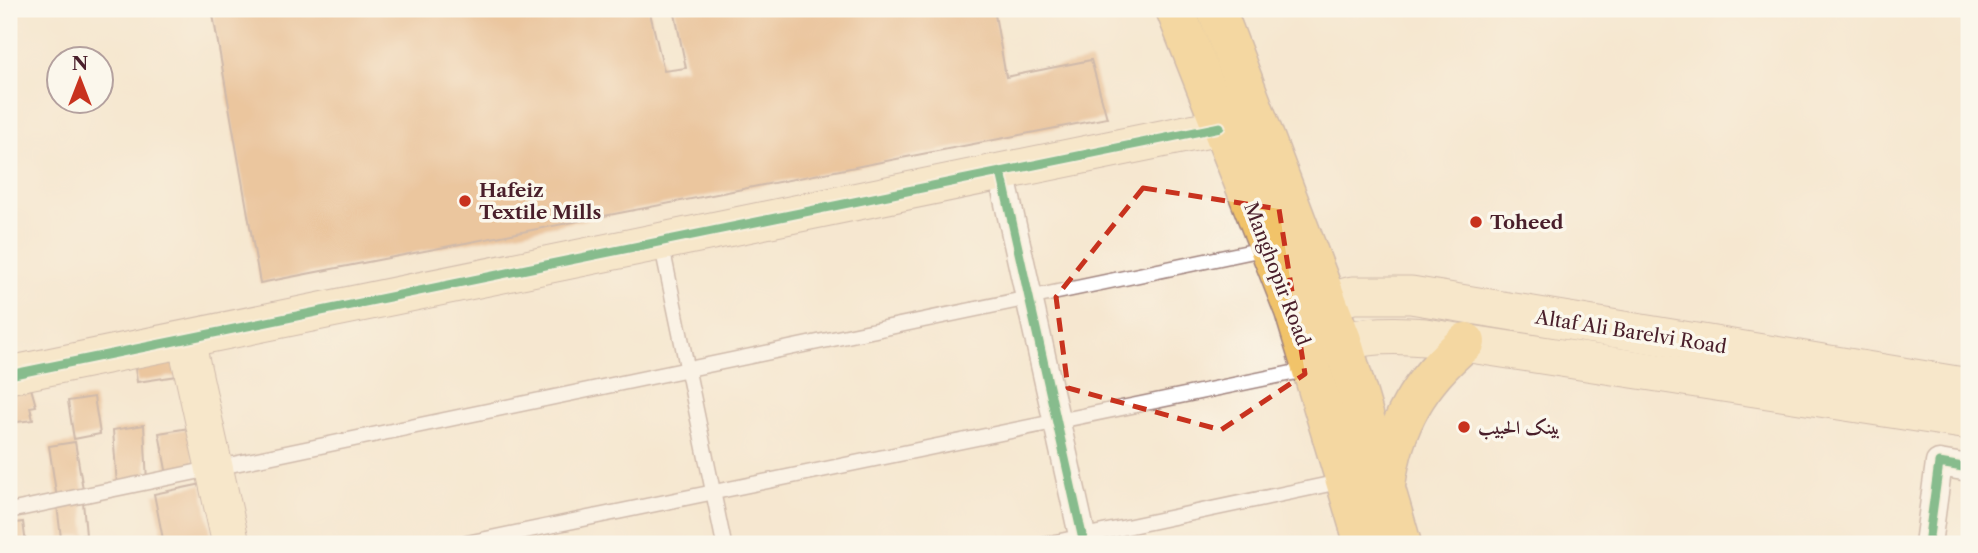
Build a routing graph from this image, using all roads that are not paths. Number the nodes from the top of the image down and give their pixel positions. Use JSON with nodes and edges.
{"nodes":[{"id":1,"x":1175,"y":9,"type":"edge"},
{"id":2,"x":1216,"y":9,"type":"edge"},
{"id":3,"x":1220,"y":127,"type":"junction"},
{"id":4,"x":1002,"y":172,"type":"junction"},
{"id":5,"x":661,"y":242,"type":"junction"},
{"id":6,"x":1269,"y":247,"type":"junction"},
{"id":7,"x":1029,"y":298,"type":"junction"},
{"id":8,"x":1310,"y":306,"type":"junction"},
{"id":9,"x":186,"y":340,"type":"junction"},
{"id":10,"x":1466,"y":342,"type":"junction"},
{"id":11,"x":1320,"y":354,"type":"junction"},
{"id":12,"x":689,"y":369,"type":"junction"},
{"id":13,"x":9,"y":375,"type":"edge"},
{"id":14,"x":1969,"y":387,"type":"edge"},
{"id":15,"x":1059,"y":421,"type":"junction"},
{"id":16,"x":1969,"y":421,"type":"edge"},
{"id":17,"x":216,"y":468,"type":"junction"},
{"id":18,"x":1969,"y":468,"type":"edge"},
{"id":19,"x":1345,"y":481,"type":"junction"},
{"id":20,"x":1385,"y":488,"type":"junction"},
{"id":21,"x":712,"y":493,"type":"junction"},
{"id":22,"x":9,"y":511,"type":"edge"},
{"id":23,"x":1083,"y":540,"type":"edge"},
{"id":24,"x":231,"y":544,"type":"edge"},
{"id":25,"x":462,"y":544,"type":"edge"},
{"id":26,"x":724,"y":544,"type":"edge"},
{"id":27,"x":1046,"y":544,"type":"edge"},
{"id":28,"x":1364,"y":544,"type":"edge"},
{"id":29,"x":1402,"y":544,"type":"edge"},
{"id":30,"x":1928,"y":544,"type":"edge"}],
"edges":[{"from":1,"to":3,"type":"main road","name":"Manghopir Road"},
{"from":2,"to":8,"type":"main road","name":"Manghopir Road"},
{"from":3,"to":4,"type":"street"},
{"from":3,"to":6,"type":"main road","name":"Manghopir Road"},
{"from":4,"to":5,"type":"street"},
{"from":4,"to":7,"type":"street"},
{"from":5,"to":9,"type":"street"},
{"from":5,"to":12,"type":"lane"},
{"from":6,"to":7,"type":"lane"},
{"from":6,"to":8,"type":"main road","name":"Manghopir Road"},
{"from":7,"to":12,"type":"lane"},
{"from":7,"to":15,"type":"street"},
{"from":8,"to":11,"type":"main road","name":"Manghopir Road"},
{"from":8,"to":14,"type":"street","name":"Altaf Ali Barelvi Road"},
{"from":9,"to":13,"type":"street"},
{"from":9,"to":17,"type":"street"},
{"from":10,"to":11,"type":"street","name":"Altaf Ali Barelvi Road"},
{"from":10,"to":16,"type":"street","name":"Altaf Ali Barelvi Road"},
{"from":10,"to":20,"type":"main road"},
{"from":11,"to":15,"type":"lane"},
{"from":11,"to":19,"type":"main road","name":"Manghopir Road"},
{"from":11,"to":20,"type":"main road","name":"Manghopir Road"},
{"from":12,"to":17,"type":"lane"},
{"from":12,"to":21,"type":"lane"},
{"from":15,"to":21,"type":"lane"},
{"from":15,"to":23,"type":"street"},
{"from":17,"to":22,"type":"lane"},
{"from":17,"to":24,"type":"street"},
{"from":18,"to":30,"type":"street"},
{"from":19,"to":23,"type":"lane"},
{"from":19,"to":28,"type":"main road","name":"Manghopir Road"},
{"from":20,"to":29,"type":"main road","name":"Manghopir Road"},
{"from":21,"to":25,"type":"lane"},
{"from":21,"to":26,"type":"lane"},
{"from":23,"to":27,"type":"lane"}]}
